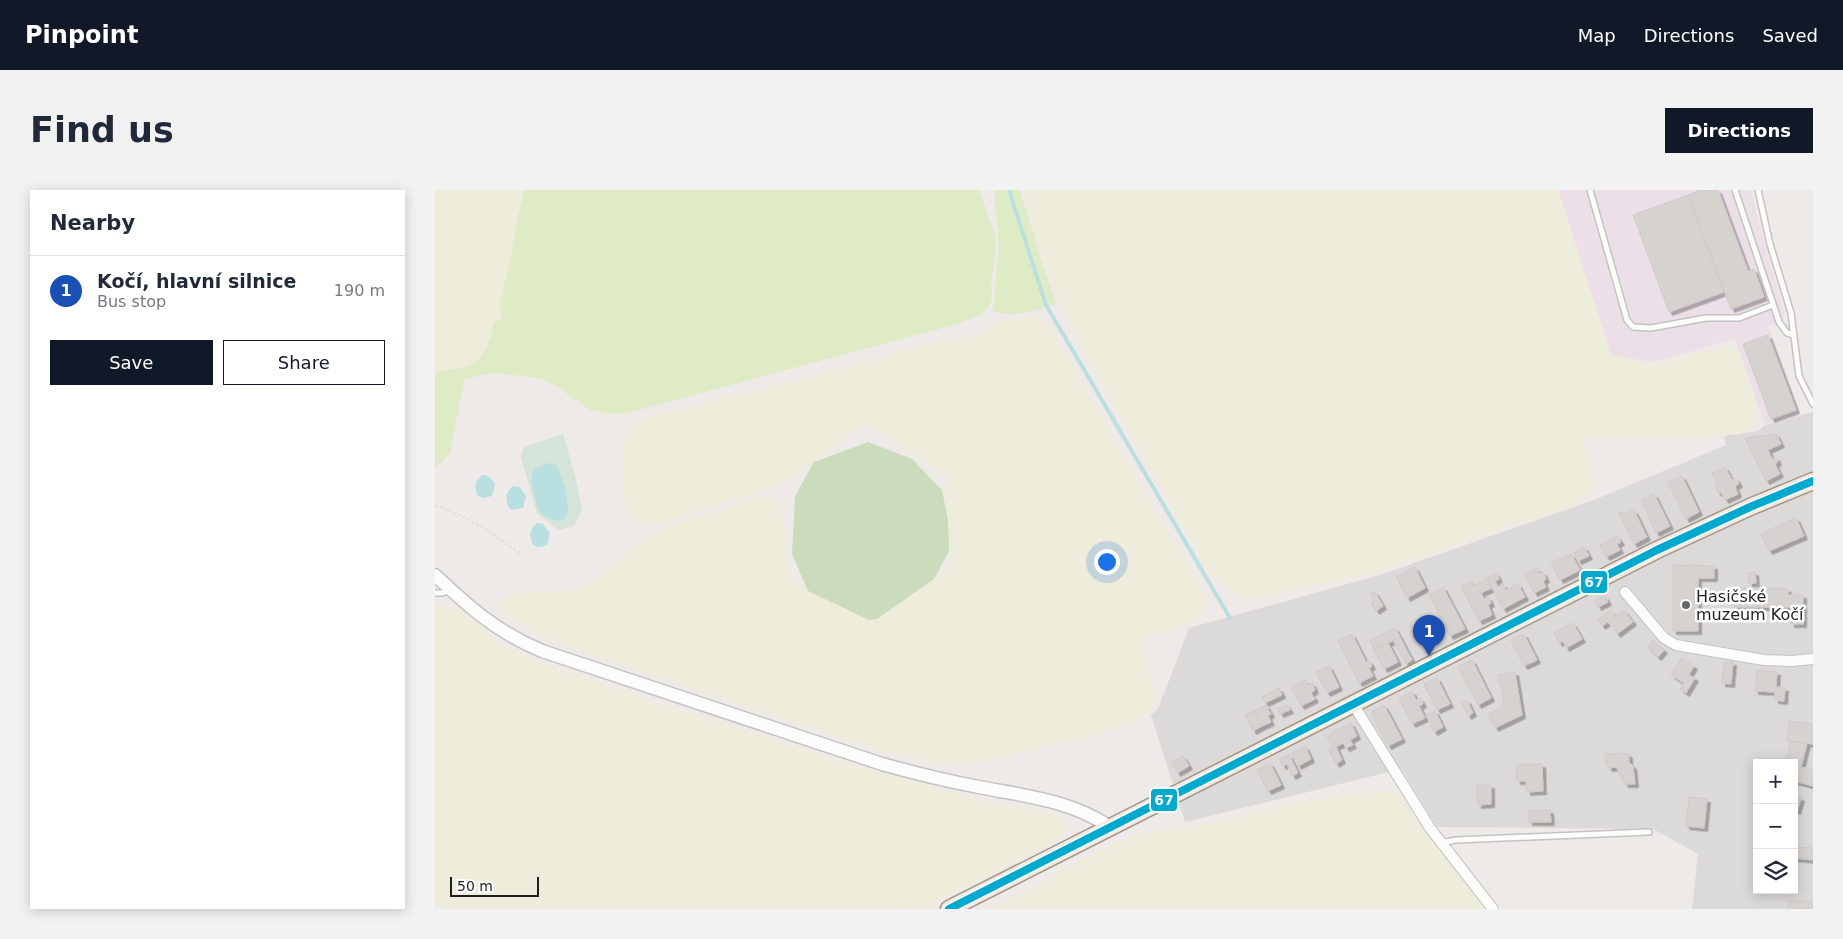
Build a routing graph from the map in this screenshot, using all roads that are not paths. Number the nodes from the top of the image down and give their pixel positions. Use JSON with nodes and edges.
{"nodes":[{"id":1,"x":1590,"y":190,"type":"edge"},
{"id":2,"x":1735,"y":190,"type":"edge"},
{"id":3,"x":1759,"y":190,"type":"edge"},
{"id":4,"x":1773,"y":305,"type":"junction"},
{"id":5,"x":1794,"y":335,"type":"junction"},
{"id":6,"x":1813,"y":404,"type":"edge"},
{"id":7,"x":1813,"y":481,"type":"edge"},
{"id":8,"x":435,"y":575,"type":"edge"},
{"id":9,"x":451,"y":590,"type":"junction"},
{"id":10,"x":1625,"y":592,"type":"dead end"},
{"id":11,"x":435,"y":593,"type":"edge"},
{"id":12,"x":1813,"y":659,"type":"edge"},
{"id":13,"x":1353,"y":704,"type":"junction"},
{"id":14,"x":1109,"y":827,"type":"junction"},
{"id":15,"x":1649,"y":832,"type":"dead end"},
{"id":16,"x":1442,"y":844,"type":"junction"},
{"id":17,"x":949,"y":909,"type":"edge"},
{"id":18,"x":1493,"y":909,"type":"edge"}],
"edges":[{"from":1,"to":4,"type":"lane"},
{"from":2,"to":4,"type":"lane"},
{"from":3,"to":5,"type":"lane"},
{"from":4,"to":5,"type":"lane"},
{"from":5,"to":6,"type":"lane"},
{"from":7,"to":13,"type":"main road"},
{"from":8,"to":9,"type":"street"},
{"from":9,"to":11,"type":"lane"},
{"from":9,"to":14,"type":"street"},
{"from":10,"to":12,"type":"street"},
{"from":13,"to":14,"type":"main road"},
{"from":13,"to":16,"type":"street"},
{"from":14,"to":17,"type":"main road"},
{"from":15,"to":16,"type":"lane"},
{"from":16,"to":18,"type":"street"}]}
